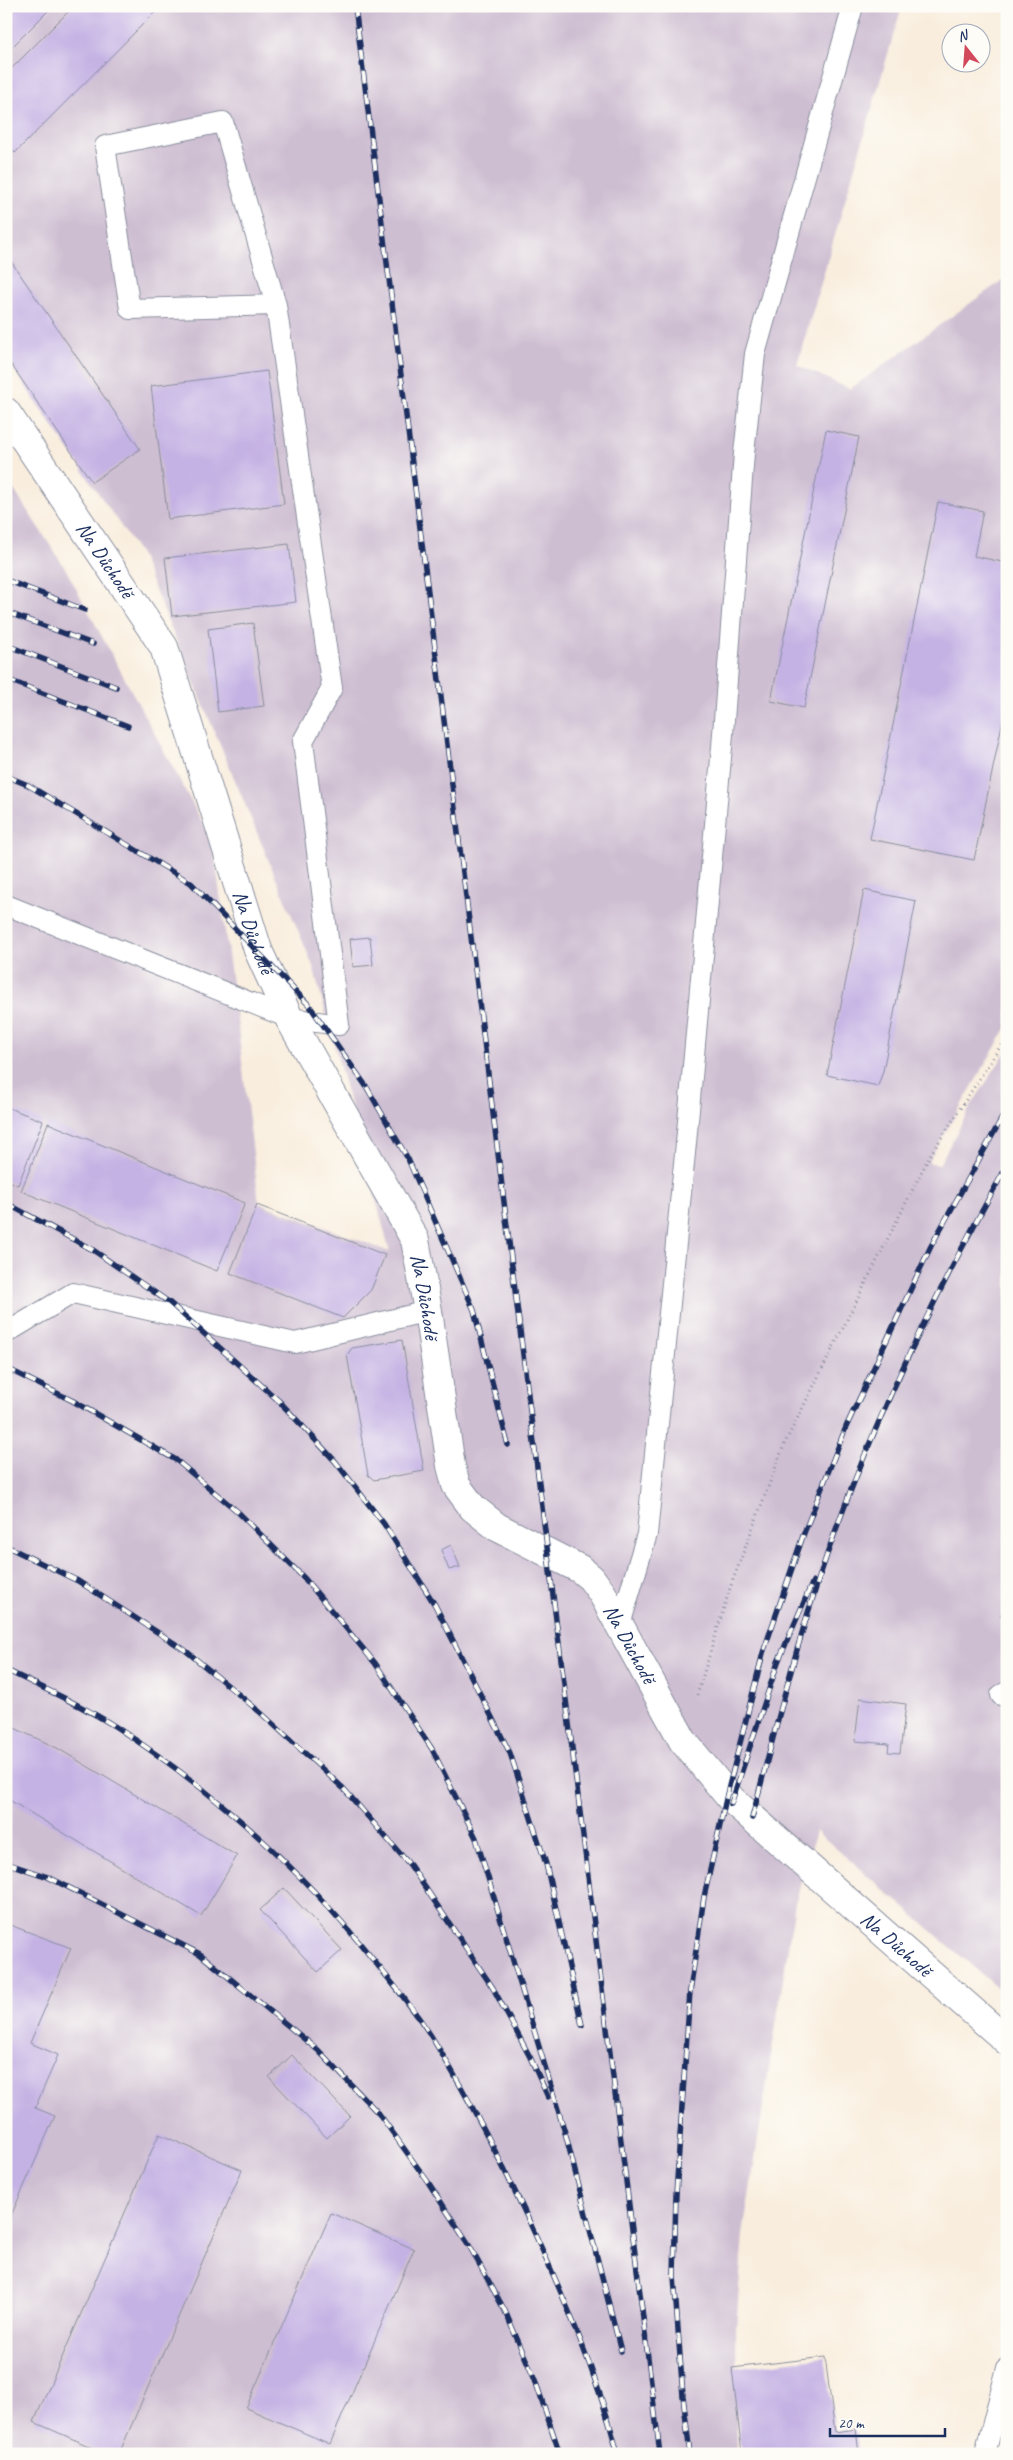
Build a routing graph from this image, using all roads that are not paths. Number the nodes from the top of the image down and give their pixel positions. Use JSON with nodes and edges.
{"nodes":[{"id":1,"x":853,"y":6,"type":"edge"},
{"id":2,"x":276,"y":305,"type":"junction"},
{"id":3,"x":6,"y":412,"type":"edge"},
{"id":4,"x":6,"y":905,"type":"edge"},
{"id":5,"x":289,"y":1018,"type":"junction"},
{"id":6,"x":428,"y":1311,"type":"junction"},
{"id":7,"x":6,"y":1333,"type":"edge"},
{"id":8,"x":620,"y":1625,"type":"junction"},
{"id":9,"x":1007,"y":2041,"type":"edge"},
{"id":10,"x":1007,"y":2368,"type":"edge"},
{"id":11,"x":985,"y":2454,"type":"edge"}],
"edges":[{"from":1,"to":8,"type":"lane"},
{"from":2,"to":2,"type":"lane"},
{"from":2,"to":5,"type":"lane"},
{"from":3,"to":5,"type":"street","name":"Na Důchodě"},
{"from":4,"to":5,"type":"lane"},
{"from":5,"to":6,"type":"street","name":"Na Důchodě"},
{"from":6,"to":7,"type":"lane"},
{"from":6,"to":8,"type":"street","name":"Na Důchodě"},
{"from":8,"to":9,"type":"street","name":"Na Důchodě"},
{"from":10,"to":11,"type":"lane"}]}
